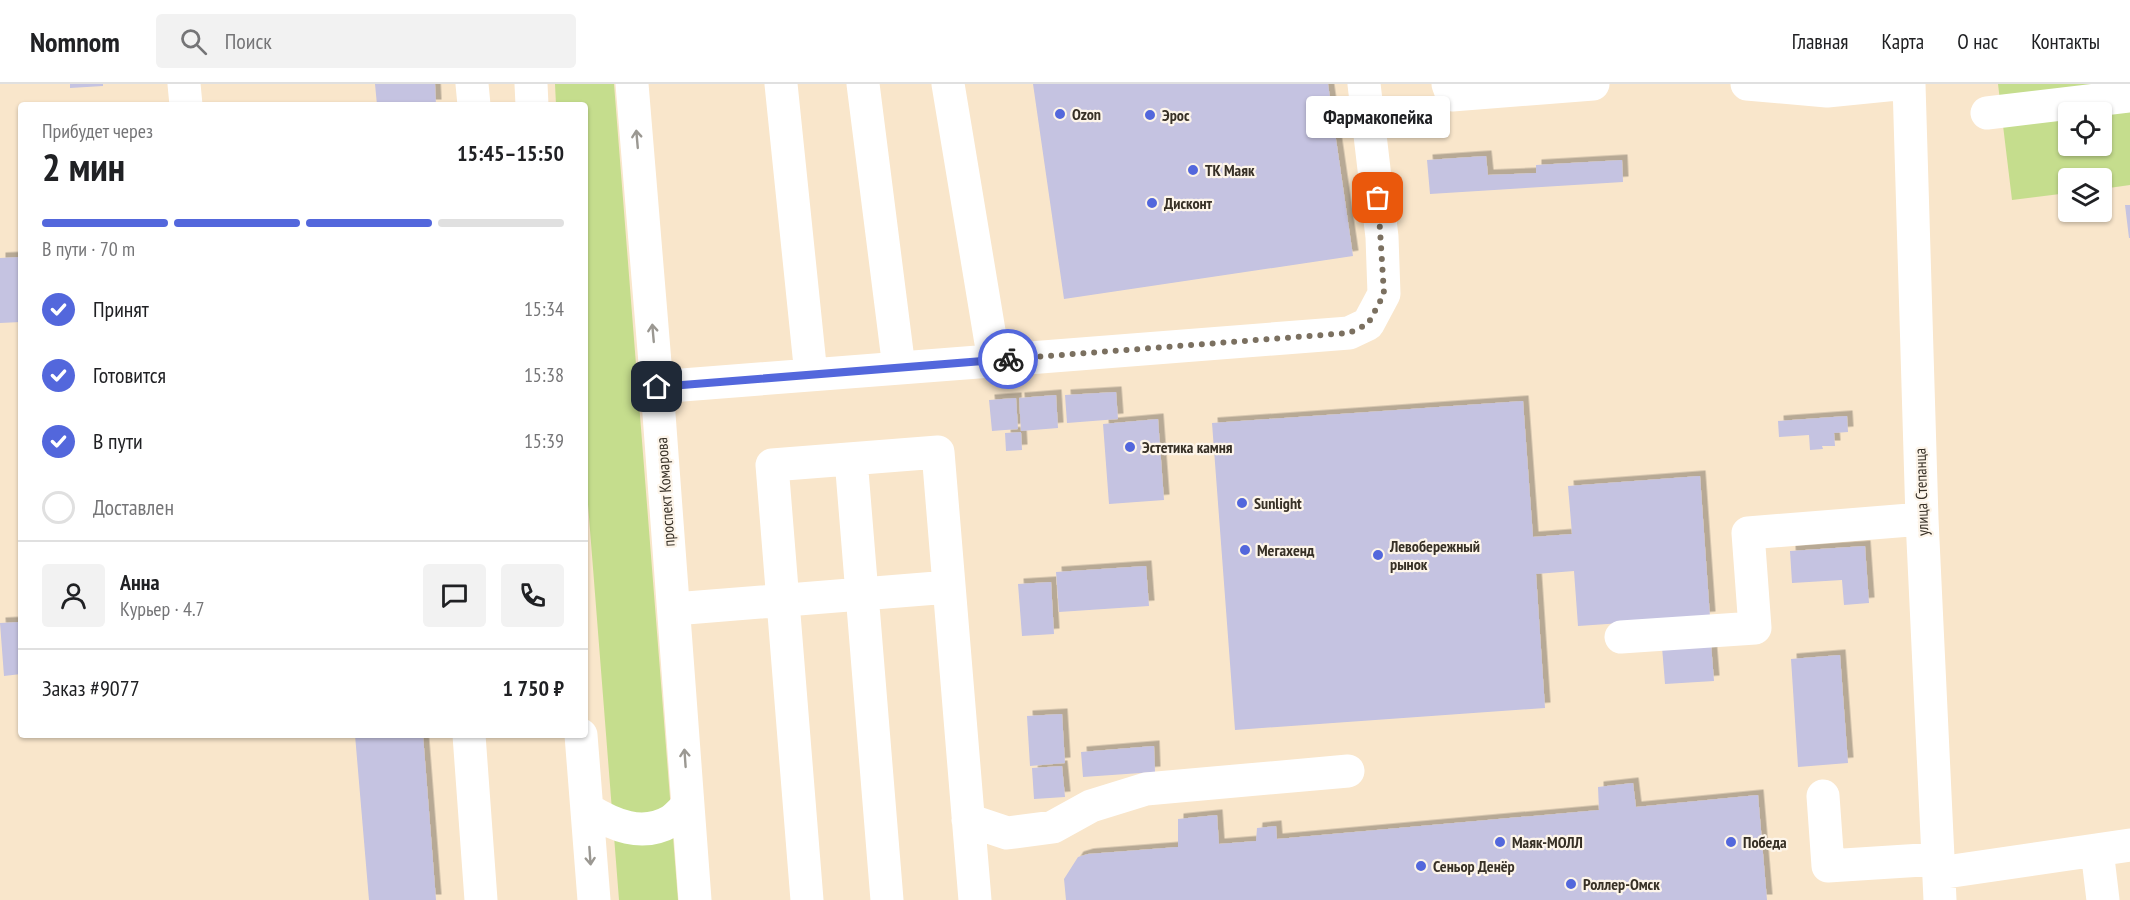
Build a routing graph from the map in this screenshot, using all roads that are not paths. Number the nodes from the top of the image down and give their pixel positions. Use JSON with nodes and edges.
{"nodes":[{"id":1,"x":184,"y":84,"type":"edge"},
{"id":2,"x":472,"y":84,"type":"edge"},
{"id":3,"x":531,"y":84,"type":"edge"},
{"id":4,"x":632,"y":84,"type":"edge"},
{"id":5,"x":781,"y":84,"type":"edge"},
{"id":6,"x":863,"y":84,"type":"edge"},
{"id":7,"x":948,"y":84,"type":"edge"},
{"id":8,"x":1364,"y":84,"type":"edge"},
{"id":9,"x":1448,"y":84,"type":"edge"},
{"id":10,"x":1593,"y":84,"type":"edge"},
{"id":11,"x":1747,"y":84,"type":"edge"},
{"id":12,"x":1897,"y":84,"type":"edge"},
{"id":13,"x":1909,"y":84,"type":"edge"},
{"id":14,"x":2130,"y":96,"type":"edge"},
{"id":15,"x":186,"y":102,"type":"edge"},
{"id":16,"x":474,"y":102,"type":"edge"},
{"id":17,"x":532,"y":102,"type":"edge"},
{"id":18,"x":1987,"y":113,"type":"dead end"},
{"id":19,"x":994,"y":361,"type":"junction"},
{"id":20,"x":899,"y":368,"type":"junction"},
{"id":21,"x":811,"y":375,"type":"junction"},
{"id":22,"x":657,"y":387,"type":"junction"},
{"id":23,"x":851,"y":459,"type":"junction"},
{"id":24,"x":1922,"y":519,"type":"junction"},
{"id":25,"x":949,"y":587,"type":"junction"},
{"id":26,"x":862,"y":594,"type":"junction"},
{"id":27,"x":783,"y":600,"type":"junction"},
{"id":28,"x":674,"y":609,"type":"junction"},
{"id":29,"x":1621,"y":637,"type":"dead end"},
{"id":30,"x":469,"y":738,"type":"edge"},
{"id":31,"x":581,"y":738,"type":"edge"},
{"id":32,"x":1348,"y":771,"type":"dead end"},
{"id":33,"x":1823,"y":796,"type":"dead end"},
{"id":34,"x":688,"y":805,"type":"junction"},
{"id":35,"x":587,"y":809,"type":"junction"},
{"id":36,"x":968,"y":820,"type":"junction"},
{"id":37,"x":2130,"y":845,"type":"edge"},
{"id":38,"x":2097,"y":850,"type":"junction"},
{"id":39,"x":1939,"y":877,"type":"edge"},
{"id":40,"x":481,"y":900,"type":"edge"},
{"id":41,"x":594,"y":900,"type":"edge"},
{"id":42,"x":695,"y":900,"type":"edge"},
{"id":43,"x":807,"y":900,"type":"edge"},
{"id":44,"x":887,"y":900,"type":"edge"},
{"id":45,"x":975,"y":900,"type":"edge"},
{"id":46,"x":2103,"y":900,"type":"edge"}],
"edges":[{"from":1,"to":15,"type":"main road"},
{"from":2,"to":16,"type":"main road"},
{"from":3,"to":17,"type":"main road"},
{"from":22,"to":4,"type":"main road","name":"проспект Комарова","one_way":true},
{"from":5,"to":21,"type":"main road"},
{"from":6,"to":20,"type":"main road"},
{"from":7,"to":19,"type":"main road"},
{"from":8,"to":19,"type":"main road"},
{"from":9,"to":10,"type":"main road"},
{"from":11,"to":12,"type":"main road"},
{"from":13,"to":24,"type":"main road","name":"улица Степанца"},
{"from":14,"to":18,"type":"main road"},
{"from":19,"to":20,"type":"main road"},
{"from":20,"to":21,"type":"main road"},
{"from":21,"to":22,"type":"main road"},
{"from":22,"to":28,"type":"main road","name":"проспект Комарова"},
{"from":23,"to":25,"type":"main road"},
{"from":23,"to":26,"type":"main road"},
{"from":23,"to":27,"type":"main road"},
{"from":24,"to":29,"type":"main road"},
{"from":24,"to":39,"type":"main road","name":"улица Степанца"},
{"from":25,"to":26,"type":"main road"},
{"from":25,"to":36,"type":"main road"},
{"from":26,"to":27,"type":"main road"},
{"from":26,"to":44,"type":"main road"},
{"from":27,"to":28,"type":"main road"},
{"from":27,"to":43,"type":"main road"},
{"from":34,"to":28,"type":"main road","name":"проспект Комарова","one_way":true},
{"from":30,"to":40,"type":"main road"},
{"from":31,"to":35,"type":"main road"},
{"from":32,"to":36,"type":"main road"},
{"from":33,"to":39,"type":"main road"},
{"from":34,"to":35,"type":"main road"},
{"from":34,"to":42,"type":"main road","name":"проспект Комарова"},
{"from":35,"to":41,"type":"main road","one_way":true},
{"from":36,"to":45,"type":"main road"},
{"from":37,"to":38,"type":"main road"},
{"from":38,"to":39,"type":"main road"},
{"from":38,"to":46,"type":"main road"}]}
